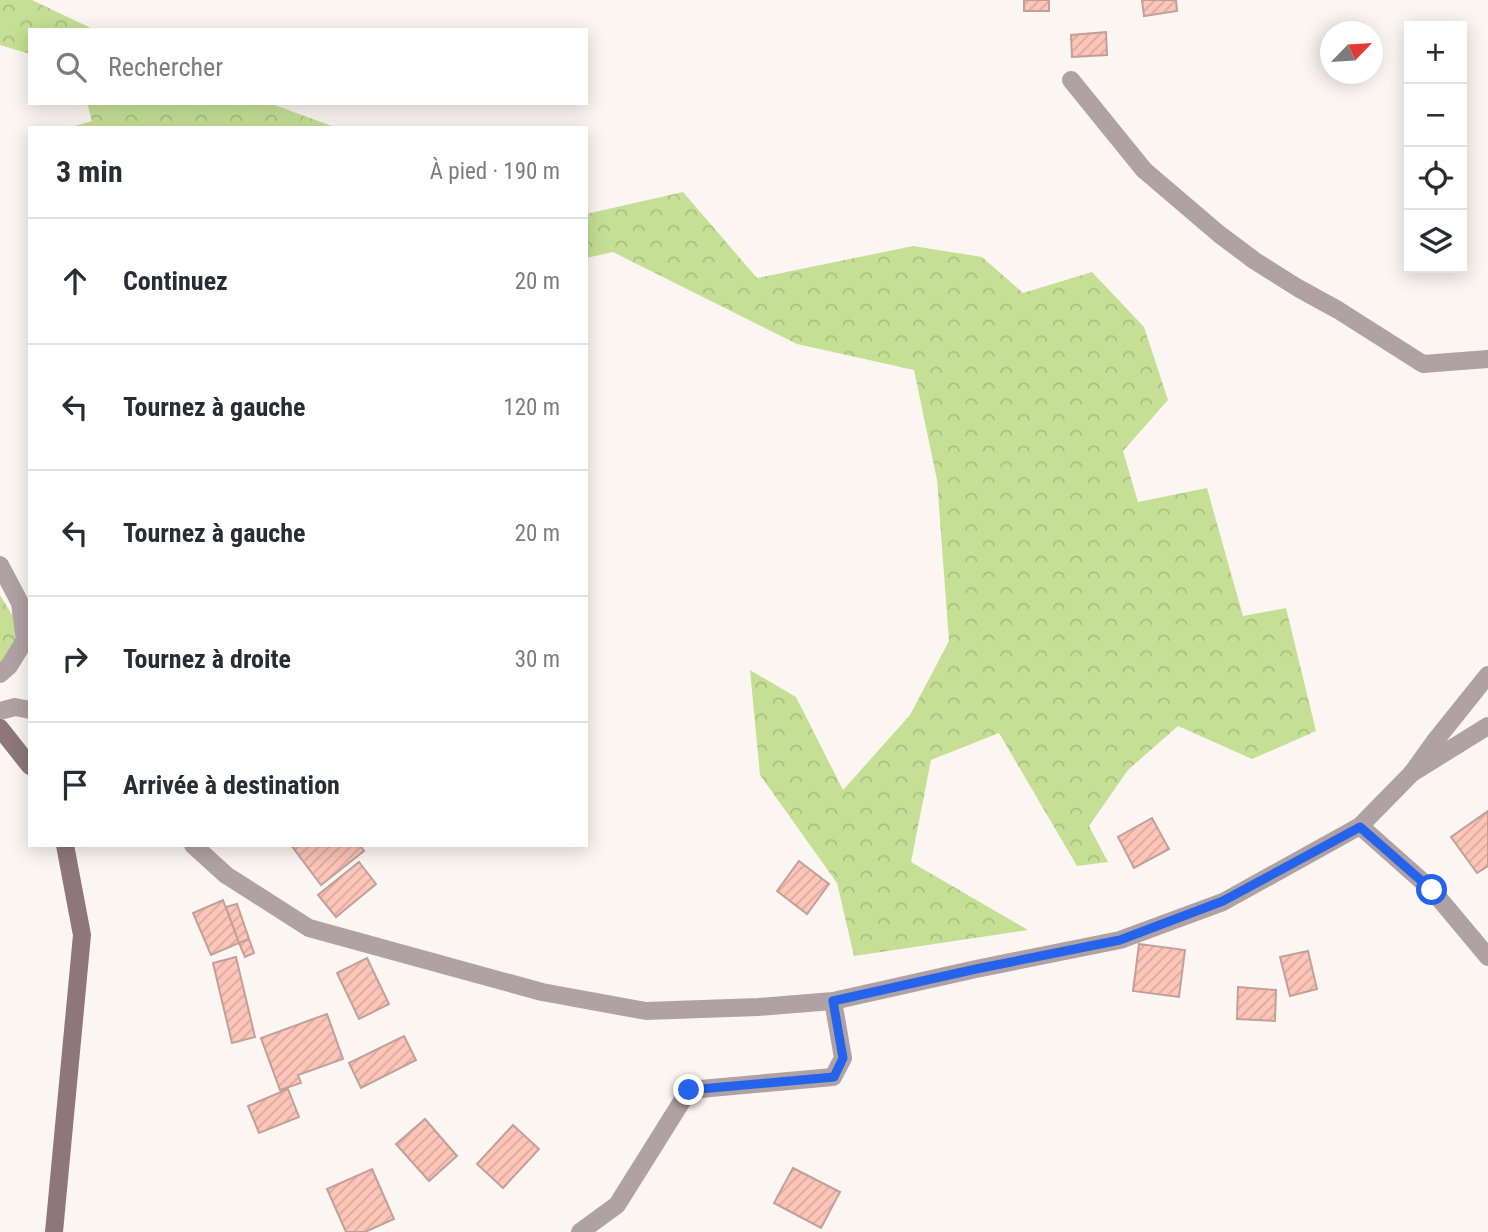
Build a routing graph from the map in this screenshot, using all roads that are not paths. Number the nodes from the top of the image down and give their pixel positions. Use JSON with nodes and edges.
{"nodes":[{"id":1,"x":1071,"y":79,"type":"dead end"},
{"id":2,"x":1488,"y":359,"type":"edge"},
{"id":3,"x":0,"y":565,"type":"edge"},
{"id":4,"x":0,"y":674,"type":"edge"},
{"id":5,"x":1488,"y":675,"type":"edge"},
{"id":6,"x":28,"y":710,"type":"edge"},
{"id":7,"x":0,"y":711,"type":"edge"},
{"id":8,"x":1488,"y":726,"type":"edge"},
{"id":9,"x":0,"y":728,"type":"edge"},
{"id":10,"x":28,"y":763,"type":"edge"},
{"id":11,"x":1412,"y":773,"type":"junction"},
{"id":12,"x":1360,"y":827,"type":"junction"},
{"id":13,"x":65,"y":847,"type":"edge"},
{"id":14,"x":195,"y":847,"type":"edge"},
{"id":15,"x":1488,"y":957,"type":"edge"},
{"id":16,"x":833,"y":1001,"type":"junction"},
{"id":17,"x":54,"y":1232,"type":"edge"},
{"id":18,"x":580,"y":1232,"type":"edge"}],
"edges":[{"from":1,"to":2,"type":"street"},
{"from":3,"to":4,"type":"street"},
{"from":5,"to":11,"type":"street"},
{"from":6,"to":7,"type":"street"},
{"from":8,"to":11,"type":"street"},
{"from":9,"to":10,"type":"street"},
{"from":11,"to":12,"type":"street"},
{"from":12,"to":15,"type":"street"},
{"from":12,"to":16,"type":"street"},
{"from":13,"to":17,"type":"street"},
{"from":14,"to":16,"type":"street"},
{"from":16,"to":18,"type":"street"}]}
